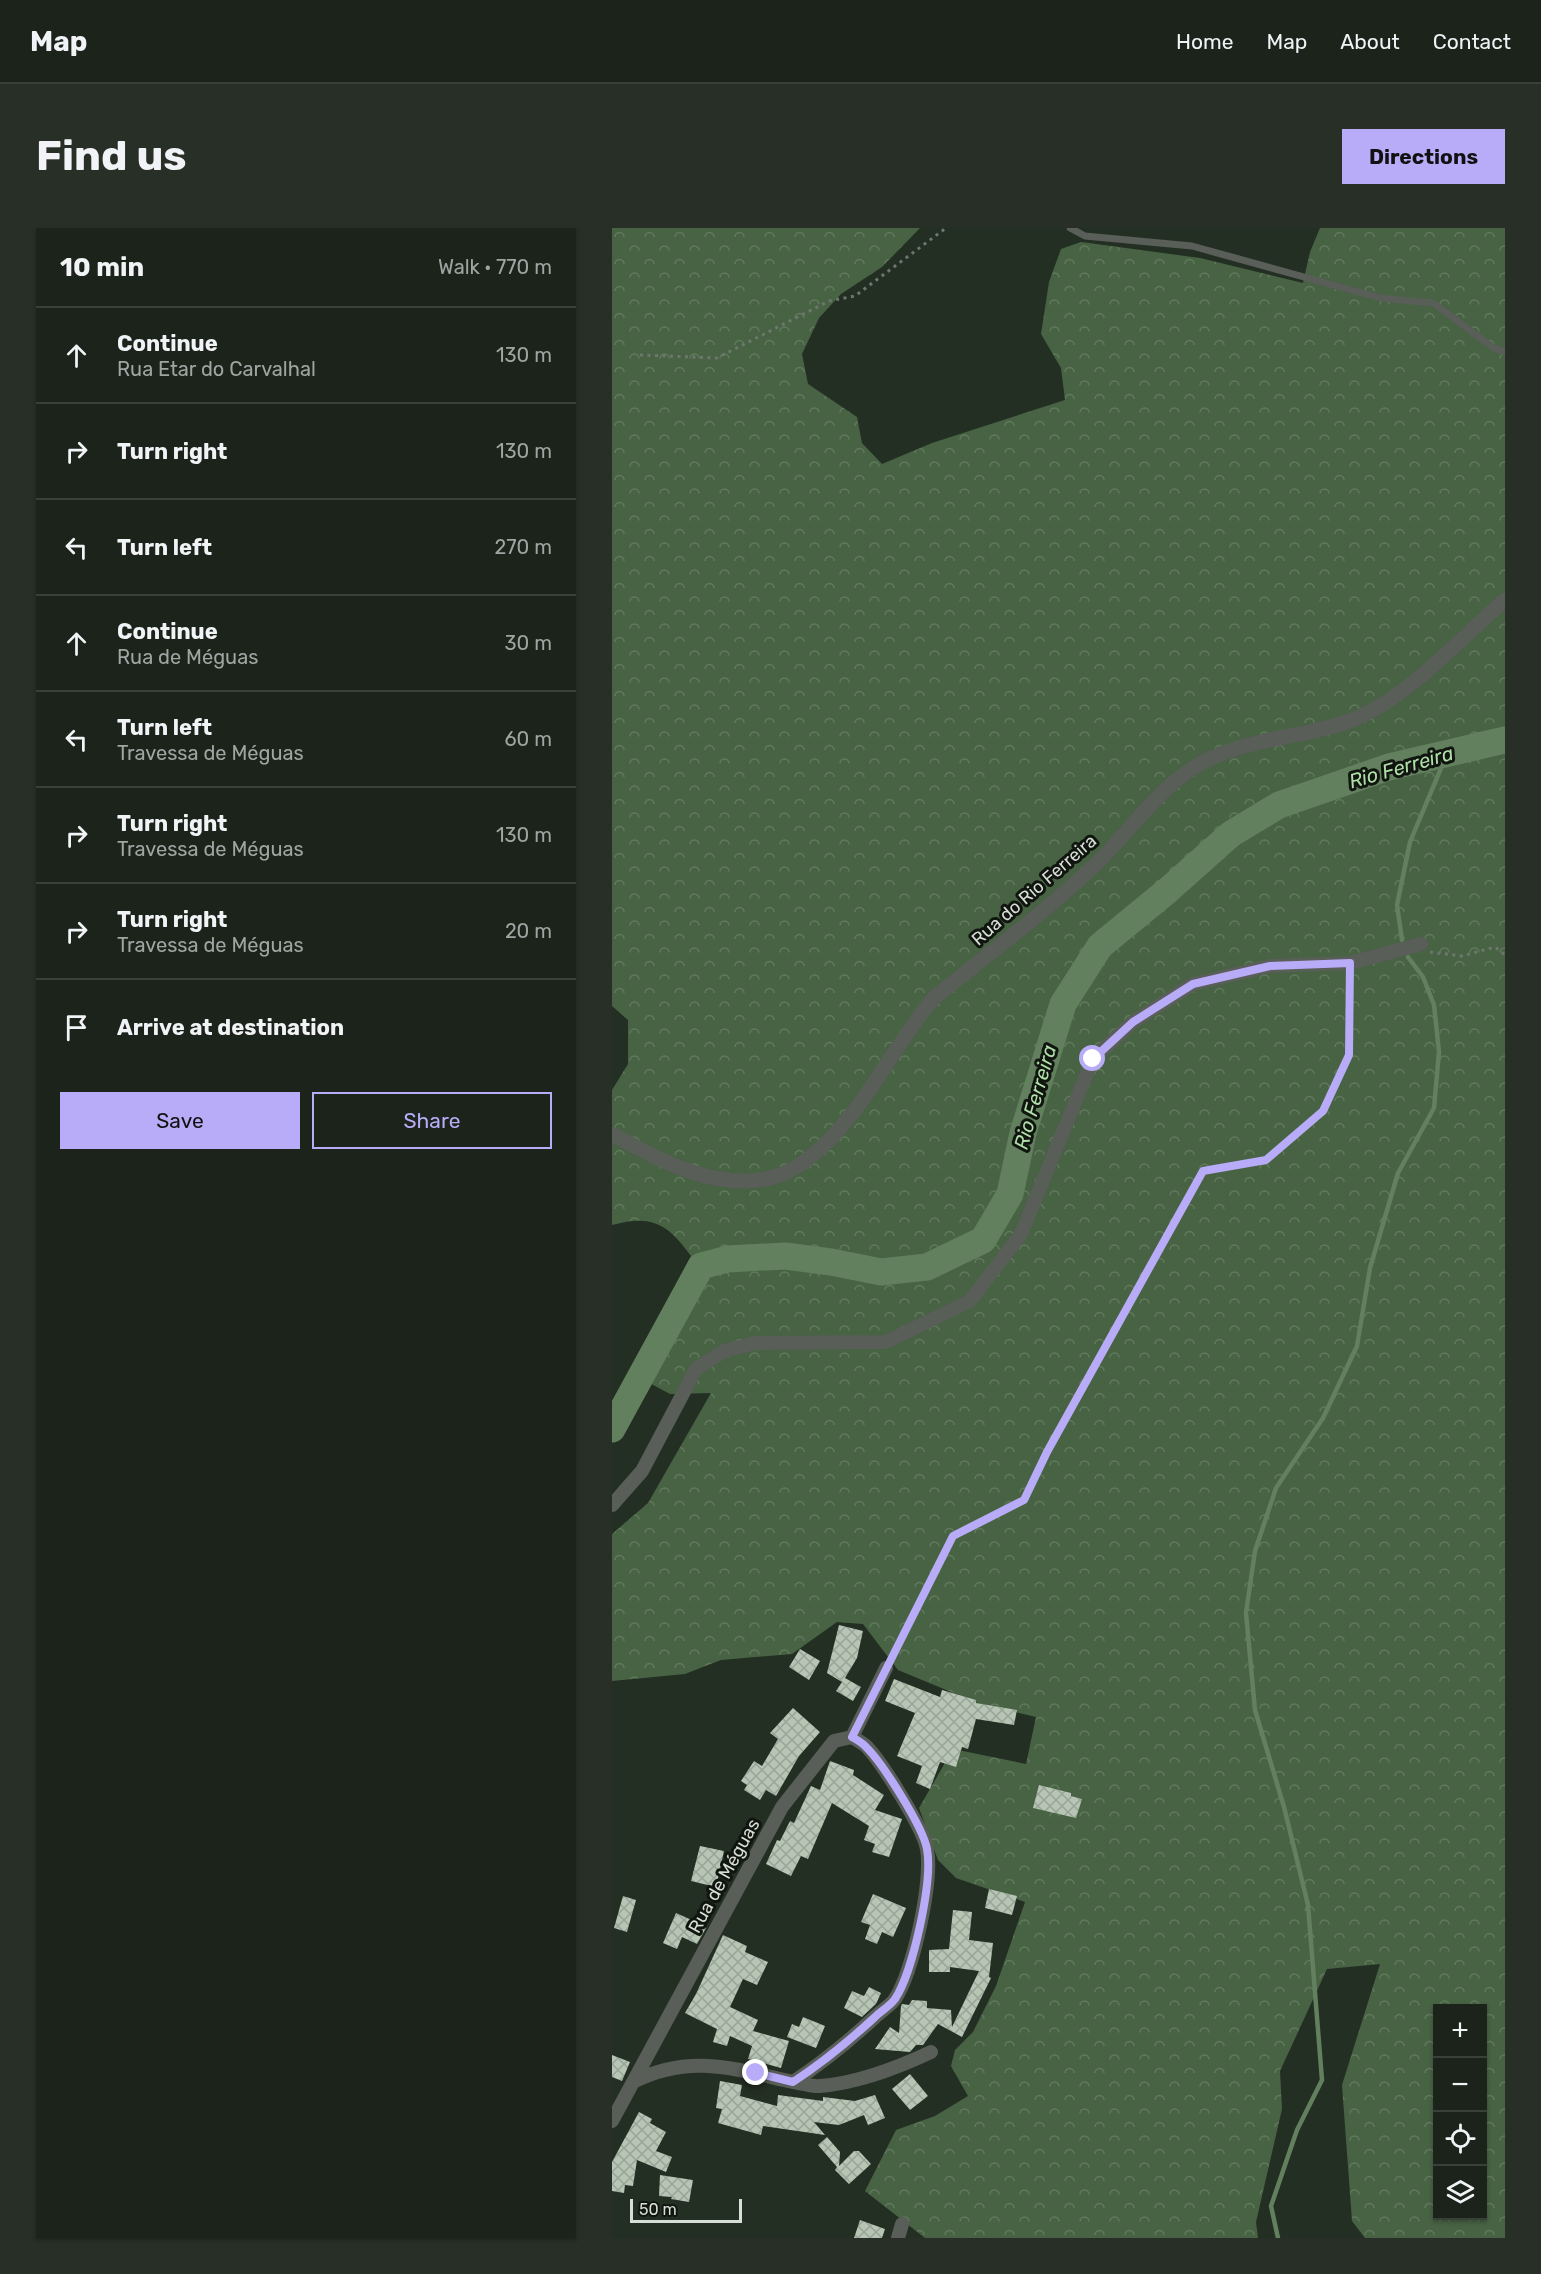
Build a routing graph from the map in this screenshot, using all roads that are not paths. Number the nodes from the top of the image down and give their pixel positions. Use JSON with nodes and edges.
{"nodes":[{"id":1,"x":1070,"y":228,"type":"edge"},
{"id":2,"x":1505,"y":352,"type":"edge"},
{"id":3,"x":1505,"y":600,"type":"edge"},
{"id":4,"x":1421,"y":944,"type":"road end"},
{"id":5,"x":612,"y":1134,"type":"edge"},
{"id":6,"x":612,"y":1505,"type":"edge"},
{"id":7,"x":886,"y":1668,"type":"road end"},
{"id":8,"x":852,"y":1737,"type":"junction"},
{"id":9,"x":932,"y":2052,"type":"dead end"},
{"id":10,"x":633,"y":2082,"type":"junction"},
{"id":11,"x":793,"y":2082,"type":"junction"},
{"id":12,"x":612,"y":2121,"type":"edge"},
{"id":13,"x":902,"y":2224,"type":"dead end"},
{"id":14,"x":898,"y":2238,"type":"edge"}],
"edges":[{"from":1,"to":2,"type":"lane"},
{"from":3,"to":5,"type":"street","name":"Rua do Rio Ferreira"},
{"from":4,"to":6,"type":"street"},
{"from":7,"to":8,"type":"street"},
{"from":8,"to":10,"type":"street","name":"Rua de Méguas"},
{"from":8,"to":11,"type":"street"},
{"from":9,"to":11,"type":"street"},
{"from":10,"to":11,"type":"street"},
{"from":10,"to":12,"type":"street","name":"Rua de Méguas"},
{"from":13,"to":14,"type":"street"}]}
